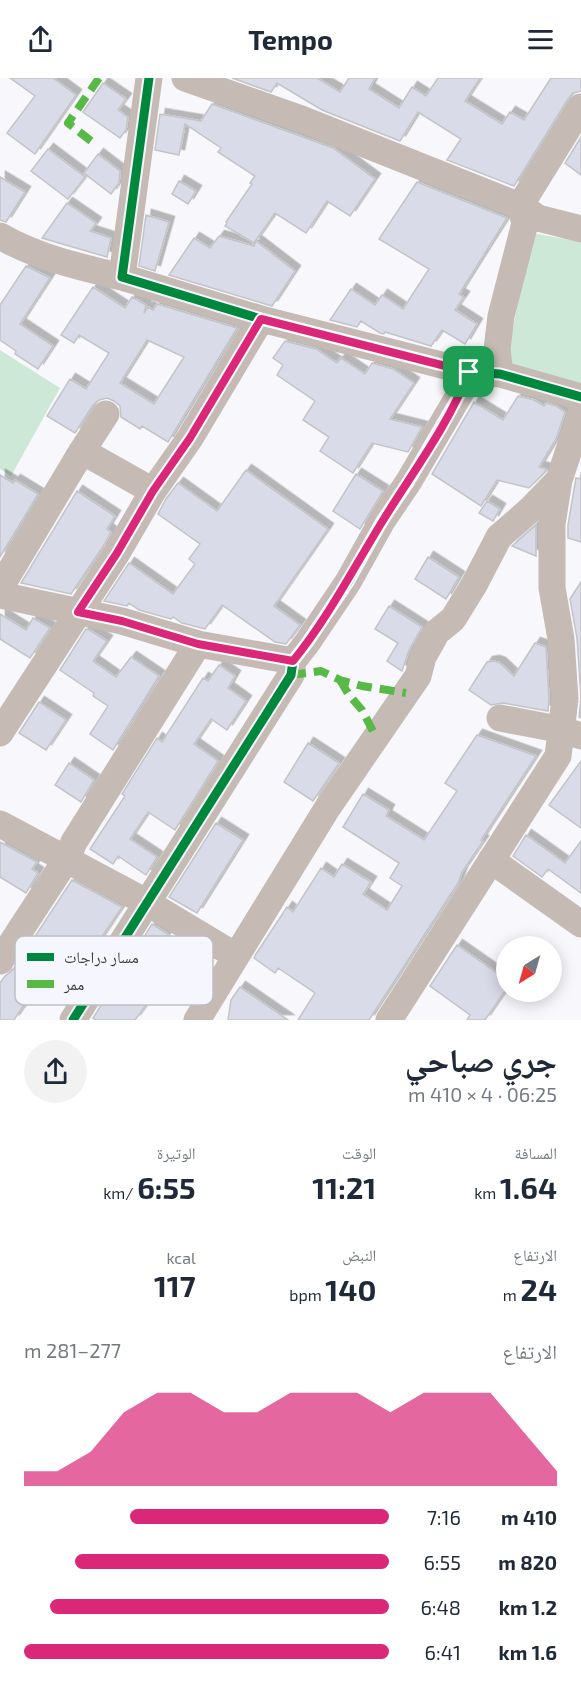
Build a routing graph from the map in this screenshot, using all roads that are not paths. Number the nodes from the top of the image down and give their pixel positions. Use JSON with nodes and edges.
{"nodes":[{"id":1,"x":149,"y":78,"type":"edge"},
{"id":2,"x":185,"y":78,"type":"edge"},
{"id":3,"x":581,"y":107,"type":"edge"},
{"id":4,"x":520,"y":206,"type":"junction"},
{"id":5,"x":581,"y":229,"type":"edge"},
{"id":6,"x":0,"y":236,"type":"edge"},
{"id":7,"x":122,"y":277,"type":"junction"},
{"id":8,"x":261,"y":319,"type":"junction"},
{"id":9,"x":469,"y":372,"type":"junction"},
{"id":10,"x":501,"y":374,"type":"junction"},
{"id":11,"x":581,"y":397,"type":"edge"},
{"id":12,"x":106,"y":414,"type":"dead end"},
{"id":13,"x":581,"y":414,"type":"edge"},
{"id":14,"x":82,"y":451,"type":"junction"},
{"id":15,"x":559,"y":480,"type":"junction"},
{"id":16,"x":153,"y":491,"type":"junction"},
{"id":17,"x":0,"y":588,"type":"edge"},
{"id":18,"x":0,"y":595,"type":"edge"},
{"id":19,"x":78,"y":612,"type":"junction"},
{"id":20,"x":198,"y":644,"type":"junction"},
{"id":21,"x":293,"y":661,"type":"junction"},
{"id":22,"x":500,"y":718,"type":"dead end"},
{"id":23,"x":0,"y":733,"type":"edge"},
{"id":24,"x":572,"y":733,"type":"edge"},
{"id":25,"x":0,"y":824,"type":"edge"},
{"id":26,"x":66,"y":860,"type":"junction"},
{"id":27,"x":491,"y":860,"type":"junction"},
{"id":28,"x":146,"y":902,"type":"junction"},
{"id":29,"x":581,"y":924,"type":"edge"},
{"id":30,"x":16,"y":936,"type":"edge"},
{"id":31,"x":125,"y":936,"type":"edge"},
{"id":32,"x":203,"y":936,"type":"edge"},
{"id":33,"x":15,"y":938,"type":"edge"},
{"id":34,"x":213,"y":942,"type":"edge"},
{"id":35,"x":236,"y":956,"type":"junction"},
{"id":36,"x":0,"y":961,"type":"edge"},
{"id":37,"x":213,"y":994,"type":"edge"},
{"id":38,"x":82,"y":1005,"type":"edge"},
{"id":39,"x":206,"y":1005,"type":"edge"},
{"id":40,"x":73,"y":1020,"type":"edge"},
{"id":41,"x":197,"y":1020,"type":"edge"},
{"id":42,"x":389,"y":1020,"type":"edge"}],
"edges":[{"from":1,"to":7,"type":"street"},
{"from":2,"to":4,"type":"street"},
{"from":3,"to":4,"type":"street"},
{"from":4,"to":5,"type":"street"},
{"from":4,"to":10,"type":"street"},
{"from":6,"to":7,"type":"street"},
{"from":7,"to":8,"type":"street"},
{"from":8,"to":9,"type":"street"},
{"from":8,"to":16,"type":"street"},
{"from":9,"to":10,"type":"street"},
{"from":9,"to":21,"type":"street"},
{"from":10,"to":11,"type":"street"},
{"from":12,"to":14,"type":"street"},
{"from":13,"to":15,"type":"street"},
{"from":14,"to":16,"type":"street"},
{"from":14,"to":17,"type":"street"},
{"from":15,"to":24,"type":"street"},
{"from":15,"to":35,"type":"street"},
{"from":16,"to":19,"type":"street"},
{"from":18,"to":19,"type":"street"},
{"from":19,"to":20,"type":"street"},
{"from":19,"to":23,"type":"street"},
{"from":20,"to":21,"type":"street"},
{"from":20,"to":26,"type":"street"},
{"from":21,"to":28,"type":"street"},
{"from":22,"to":24,"type":"street"},
{"from":24,"to":27,"type":"street"},
{"from":25,"to":26,"type":"street"},
{"from":26,"to":28,"type":"street"},
{"from":26,"to":30,"type":"street"},
{"from":27,"to":29,"type":"street"},
{"from":27,"to":42,"type":"street"},
{"from":28,"to":31,"type":"street"},
{"from":28,"to":32,"type":"street"},
{"from":33,"to":36,"type":"street"},
{"from":34,"to":35,"type":"street"},
{"from":35,"to":37,"type":"street"},
{"from":38,"to":40,"type":"street"},
{"from":39,"to":41,"type":"street"}]}
